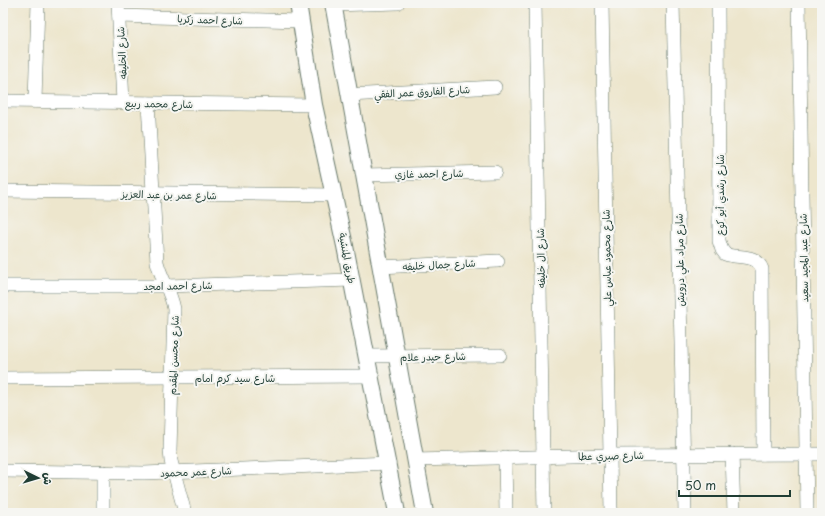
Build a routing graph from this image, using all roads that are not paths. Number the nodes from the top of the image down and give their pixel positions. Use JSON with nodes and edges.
{"nodes":[{"id":1,"x":38,"y":3,"type":"edge"},
{"id":2,"x":298,"y":3,"type":"edge"},
{"id":3,"x":398,"y":3,"type":"edge"},
{"id":4,"x":535,"y":3,"type":"edge"},
{"id":5,"x":602,"y":3,"type":"edge"},
{"id":6,"x":718,"y":3,"type":"edge"},
{"id":7,"x":799,"y":3,"type":"edge"},
{"id":8,"x":333,"y":4,"type":"edge"},
{"id":9,"x":673,"y":5,"type":"edge"},
{"id":10,"x":119,"y":9,"type":"edge"},
{"id":11,"x":300,"y":21,"type":"junction"},
{"id":12,"x":495,"y":87,"type":"dead end"},
{"id":13,"x":349,"y":95,"type":"junction"},
{"id":14,"x":3,"y":101,"type":"edge"},
{"id":15,"x":35,"y":101,"type":"junction"},
{"id":16,"x":123,"y":102,"type":"junction"},
{"id":17,"x":148,"y":103,"type":"junction"},
{"id":18,"x":314,"y":105,"type":"junction"},
{"id":19,"x":495,"y":172,"type":"dead end"},
{"id":20,"x":364,"y":175,"type":"junction"},
{"id":21,"x":3,"y":191,"type":"edge"},
{"id":22,"x":152,"y":194,"type":"junction"},
{"id":23,"x":335,"y":195,"type":"junction"},
{"id":24,"x":498,"y":261,"type":"dead end"},
{"id":25,"x":380,"y":267,"type":"junction"},
{"id":26,"x":352,"y":280,"type":"junction"},
{"id":27,"x":3,"y":286,"type":"edge"},
{"id":28,"x":166,"y":286,"type":"junction"},
{"id":29,"x":500,"y":355,"type":"dead end"},
{"id":30,"x":367,"y":356,"type":"junction"},
{"id":31,"x":396,"y":357,"type":"junction"},
{"id":32,"x":372,"y":376,"type":"junction"},
{"id":33,"x":173,"y":377,"type":"junction"},
{"id":34,"x":3,"y":378,"type":"edge"},
{"id":35,"x":684,"y":454,"type":"junction"},
{"id":36,"x":732,"y":454,"type":"junction"},
{"id":37,"x":763,"y":454,"type":"junction"},
{"id":38,"x":806,"y":454,"type":"junction"},
{"id":39,"x":822,"y":454,"type":"edge"},
{"id":40,"x":610,"y":455,"type":"junction"},
{"id":41,"x":543,"y":456,"type":"junction"},
{"id":42,"x":505,"y":457,"type":"junction"},
{"id":43,"x":415,"y":460,"type":"junction"},
{"id":44,"x":389,"y":464,"type":"junction"},
{"id":45,"x":3,"y":471,"type":"edge"},
{"id":46,"x":103,"y":472,"type":"junction"},
{"id":47,"x":174,"y":472,"type":"junction"},
{"id":48,"x":103,"y":513,"type":"edge"},
{"id":49,"x":185,"y":513,"type":"edge"},
{"id":50,"x":397,"y":513,"type":"edge"},
{"id":51,"x":425,"y":513,"type":"edge"},
{"id":52,"x":506,"y":513,"type":"edge"},
{"id":53,"x":544,"y":513,"type":"edge"},
{"id":54,"x":611,"y":513,"type":"edge"},
{"id":55,"x":685,"y":513,"type":"edge"},
{"id":56,"x":734,"y":513,"type":"edge"},
{"id":57,"x":807,"y":513,"type":"edge"}],
"edges":[{"from":1,"to":15,"type":"street"},
{"from":2,"to":11,"type":"street","name":"طريق المنشية"},
{"from":3,"to":8,"type":"street"},
{"from":4,"to":41,"type":"street","name":"شارع ال خليفه"},
{"from":5,"to":40,"type":"street","name":"شارع محمود عباس علي"},
{"from":6,"to":37,"type":"street","name":"شارع رشدي أبو كوع"},
{"from":7,"to":38,"type":"street","name":"شارع عبد المجيد سعيد"},
{"from":8,"to":13,"type":"street"},
{"from":9,"to":35,"type":"street","name":"شارع مراد علي درويش"},
{"from":10,"to":11,"type":"street","name":"شارع احمد زكريا"},
{"from":10,"to":16,"type":"street","name":"شارع الخليفه"},
{"from":11,"to":18,"type":"street","name":"طريق المنشية"},
{"from":12,"to":13,"type":"street","name":"شارع الفاروق عمر الفقي"},
{"from":13,"to":20,"type":"street"},
{"from":14,"to":15,"type":"street","name":"شارع محمد ربيع"},
{"from":15,"to":16,"type":"street","name":"شارع محمد ربيع"},
{"from":16,"to":17,"type":"street","name":"شارع محمد ربيع"},
{"from":17,"to":18,"type":"street","name":"شارع محمد ربيع"},
{"from":17,"to":22,"type":"street","name":"شارع محسن المقدم"},
{"from":18,"to":23,"type":"street","name":"طريق المنشية"},
{"from":19,"to":20,"type":"street","name":"شارع احمد غازي"},
{"from":20,"to":25,"type":"street"},
{"from":21,"to":22,"type":"street","name":"شارع عمر بن عبد العزيز"},
{"from":22,"to":23,"type":"street","name":"شارع عمر بن عبد العزيز"},
{"from":22,"to":28,"type":"street","name":"شارع محسن المقدم"},
{"from":23,"to":26,"type":"street","name":"طريق المنشية"},
{"from":24,"to":25,"type":"street","name":"شارع جمال خليفه"},
{"from":25,"to":31,"type":"street"},
{"from":26,"to":28,"type":"street","name":"شارع احمد امجد"},
{"from":26,"to":30,"type":"street","name":"طريق المنشية"},
{"from":27,"to":28,"type":"street","name":"شارع احمد امجد"},
{"from":28,"to":33,"type":"street","name":"شارع محسن المقدم"},
{"from":29,"to":31,"type":"street","name":"شارع حيدر علام"},
{"from":30,"to":31,"type":"street","name":"شارع حيدر علام"},
{"from":30,"to":32,"type":"street","name":"طريق المنشية"},
{"from":31,"to":43,"type":"street"},
{"from":32,"to":33,"type":"street","name":"شارع سيد كرم امام"},
{"from":32,"to":44,"type":"street","name":"طريق المنشية"},
{"from":33,"to":34,"type":"street","name":"شارع سيد كرم امام"},
{"from":33,"to":47,"type":"street","name":"شارع محسن المقدم"},
{"from":35,"to":36,"type":"street","name":"شارع صبري عطا"},
{"from":35,"to":40,"type":"street","name":"شارع صبري عطا"},
{"from":35,"to":55,"type":"street","name":"شارع مراد علي درويش"},
{"from":36,"to":37,"type":"street","name":"شارع صبري عطا"},
{"from":36,"to":56,"type":"street"},
{"from":37,"to":38,"type":"street","name":"شارع صبري عطا"},
{"from":38,"to":39,"type":"street","name":"شارع صبري عطا"},
{"from":38,"to":57,"type":"street","name":"شارع عبد المجيد سعيد"},
{"from":40,"to":41,"type":"street","name":"شارع صبري عطا"},
{"from":40,"to":54,"type":"street","name":"شارع محمود عباس علي"},
{"from":41,"to":42,"type":"street","name":"شارع صبري عطا"},
{"from":41,"to":53,"type":"street","name":"شارع ال خليفه"},
{"from":42,"to":43,"type":"street","name":"شارع صبري عطا"},
{"from":42,"to":52,"type":"street"},
{"from":43,"to":51,"type":"street"},
{"from":44,"to":47,"type":"street","name":"شارع عمر محمود"},
{"from":44,"to":50,"type":"street","name":"طريق المنشية"},
{"from":45,"to":46,"type":"street","name":"شارع عمر محمود"},
{"from":46,"to":47,"type":"street","name":"شارع عمر محمود"},
{"from":46,"to":48,"type":"street"},
{"from":47,"to":49,"type":"street","name":"شارع محسن المقدم"}]}
